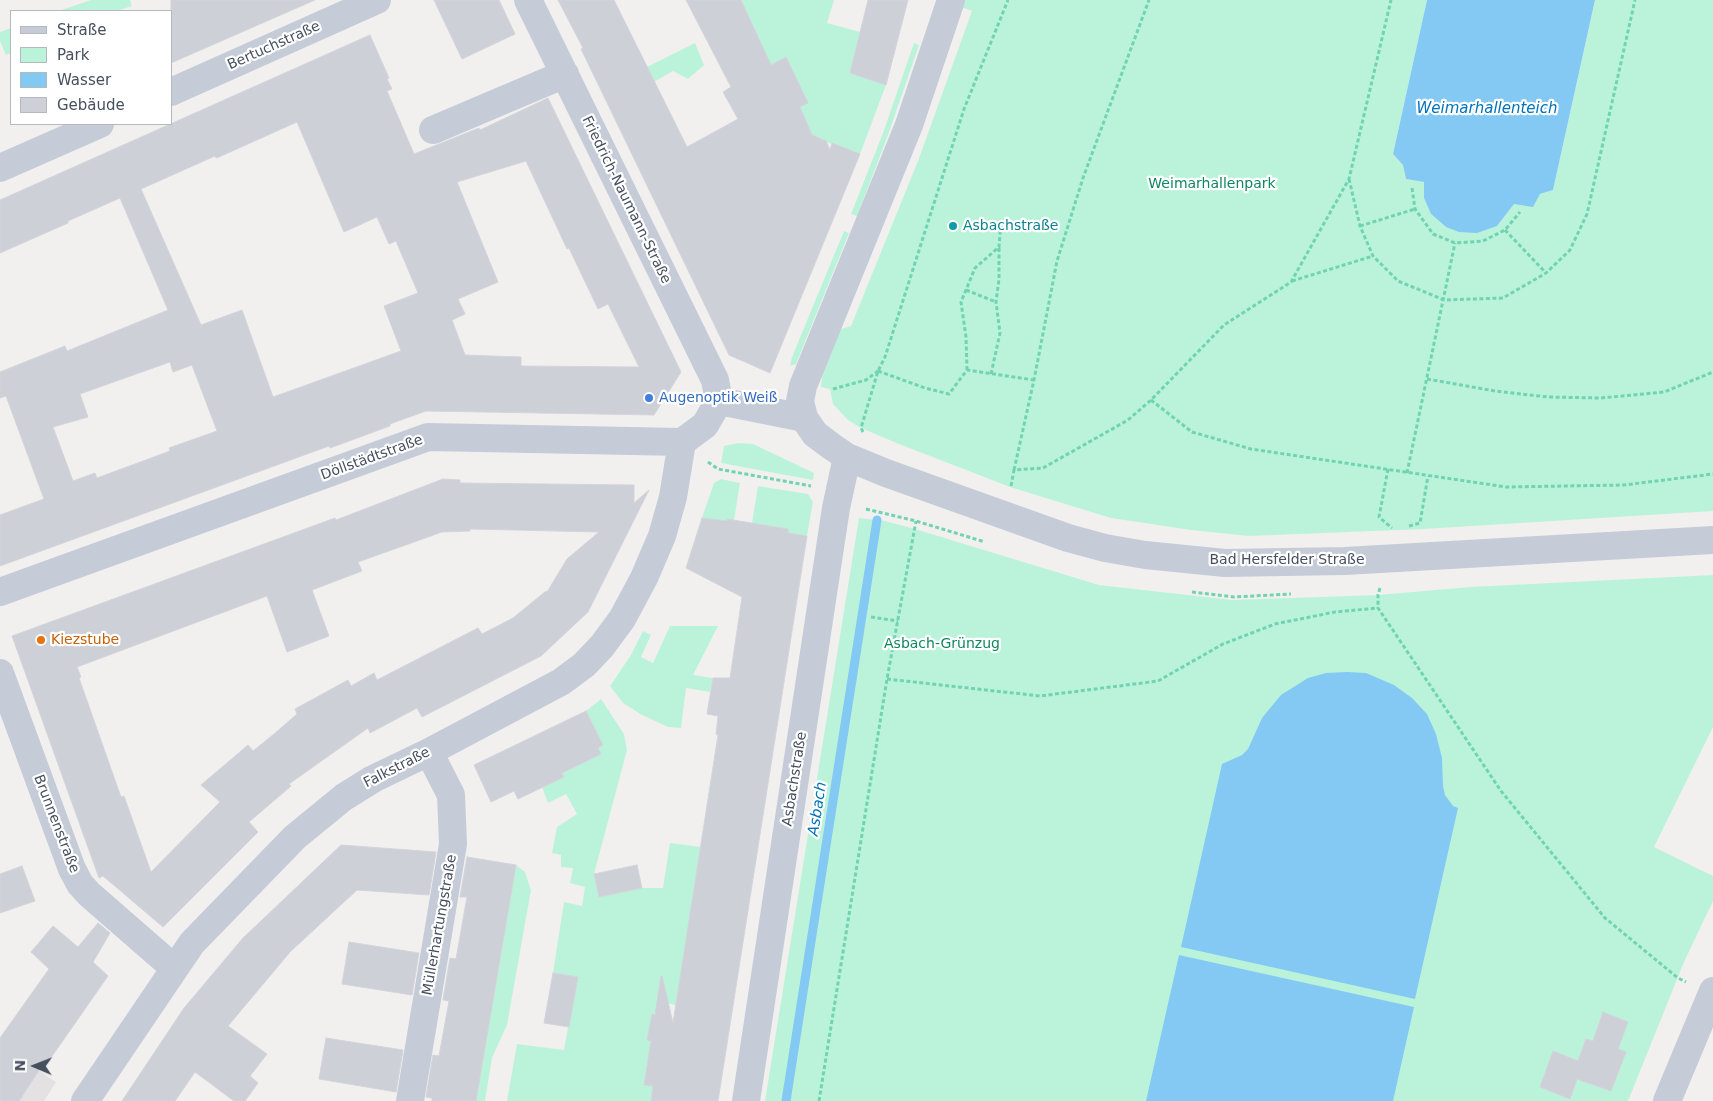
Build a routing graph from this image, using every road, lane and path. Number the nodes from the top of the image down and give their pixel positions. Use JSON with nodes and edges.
{"nodes":[{"id":1,"x":377,"y":0,"type":"edge"},
{"id":2,"x":528,"y":0,"type":"edge"},
{"id":3,"x":951,"y":0,"type":"edge"},
{"id":4,"x":1008,"y":0,"type":"edge"},
{"id":5,"x":1149,"y":0,"type":"edge"},
{"id":6,"x":1391,"y":0,"type":"edge"},
{"id":7,"x":1635,"y":0,"type":"edge"},
{"id":8,"x":564,"y":74,"type":"junction"},
{"id":9,"x":172,"y":92,"type":"edge"},
{"id":10,"x":98,"y":125,"type":"edge"},
{"id":11,"x":433,"y":130,"type":"dead end"},
{"id":12,"x":0,"y":168,"type":"edge"},
{"id":13,"x":1349,"y":179,"type":"junction"},
{"id":14,"x":1412,"y":188,"type":"dead end"},
{"id":15,"x":1415,"y":209,"type":"junction"},
{"id":16,"x":1520,"y":212,"type":"dead end"},
{"id":17,"x":1001,"y":220,"type":"dead end"},
{"id":18,"x":1360,"y":226,"type":"junction"},
{"id":19,"x":1505,"y":230,"type":"junction"},
{"id":20,"x":1456,"y":243,"type":"junction"},
{"id":21,"x":999,"y":247,"type":"junction"},
{"id":22,"x":1373,"y":256,"type":"junction"},
{"id":23,"x":1546,"y":273,"type":"junction"},
{"id":24,"x":1291,"y":282,"type":"junction"},
{"id":25,"x":966,"y":290,"type":"junction"},
{"id":26,"x":1444,"y":300,"type":"junction"},
{"id":27,"x":996,"y":302,"type":"junction"},
{"id":28,"x":967,"y":370,"type":"junction"},
{"id":29,"x":878,"y":371,"type":"junction"},
{"id":30,"x":1713,"y":372,"type":"edge"},
{"id":31,"x":991,"y":374,"type":"junction"},
{"id":32,"x":1427,"y":379,"type":"junction"},
{"id":33,"x":1034,"y":380,"type":"junction"},
{"id":34,"x":1151,"y":400,"type":"junction"},
{"id":35,"x":719,"y":401,"type":"junction"},
{"id":36,"x":804,"y":418,"type":"junction"},
{"id":37,"x":861,"y":428,"type":"dead end"},
{"id":38,"x":682,"y":442,"type":"junction"},
{"id":39,"x":847,"y":457,"type":"junction"},
{"id":40,"x":1388,"y":469,"type":"junction"},
{"id":41,"x":1014,"y":470,"type":"junction"},
{"id":42,"x":1407,"y":472,"type":"junction"},
{"id":43,"x":1713,"y":474,"type":"edge"},
{"id":44,"x":1428,"y":476,"type":"junction"},
{"id":45,"x":838,"y":502,"type":"junction"},
{"id":46,"x":1002,"y":513,"type":"junction"},
{"id":47,"x":1420,"y":523,"type":"dead end"},
{"id":48,"x":1394,"y":530,"type":"dead end"},
{"id":49,"x":1713,"y":540,"type":"edge"},
{"id":50,"x":1387,"y":560,"type":"junction"},
{"id":51,"x":0,"y":592,"type":"edge"},
{"id":52,"x":1378,"y":608,"type":"junction"},
{"id":53,"x":871,"y":617,"type":"dead end"},
{"id":54,"x":898,"y":621,"type":"junction"},
{"id":55,"x":0,"y":673,"type":"edge"},
{"id":56,"x":887,"y":679,"type":"junction"},
{"id":57,"x":429,"y":752,"type":"junction"},
{"id":58,"x":174,"y":968,"type":"junction"},
{"id":59,"x":1712,"y":992,"type":"edge"},
{"id":60,"x":85,"y":1101,"type":"edge"},
{"id":61,"x":410,"y":1101,"type":"edge"},
{"id":62,"x":746,"y":1101,"type":"edge"},
{"id":63,"x":819,"y":1101,"type":"edge"},
{"id":64,"x":1667,"y":1101,"type":"edge"}],
"edges":[{"from":1,"to":9,"type":"street","name":"Bertuchstraße"},
{"from":2,"to":8,"type":"street","name":"Friedrich-Naumann-Straße"},
{"from":3,"to":36,"type":"street"},
{"from":4,"to":29,"type":"path"},
{"from":5,"to":33,"type":"path"},
{"from":6,"to":13,"type":"path"},
{"from":7,"to":23,"type":"path"},
{"from":8,"to":11,"type":"street"},
{"from":8,"to":35,"type":"street","name":"Friedrich-Naumann-Straße"},
{"from":10,"to":12,"type":"street"},
{"from":13,"to":18,"type":"path"},
{"from":13,"to":24,"type":"path"},
{"from":14,"to":15,"type":"path"},
{"from":15,"to":18,"type":"path"},
{"from":15,"to":20,"type":"path"},
{"from":16,"to":19,"type":"path"},
{"from":17,"to":21,"type":"path"},
{"from":18,"to":22,"type":"path"},
{"from":19,"to":20,"type":"path"},
{"from":19,"to":23,"type":"path"},
{"from":20,"to":26,"type":"path"},
{"from":21,"to":25,"type":"path"},
{"from":21,"to":27,"type":"path"},
{"from":22,"to":24,"type":"path"},
{"from":22,"to":26,"type":"path"},
{"from":23,"to":26,"type":"path"},
{"from":24,"to":34,"type":"path"},
{"from":25,"to":27,"type":"path"},
{"from":25,"to":28,"type":"path"},
{"from":26,"to":32,"type":"path"},
{"from":27,"to":31,"type":"path"},
{"from":28,"to":29,"type":"path"},
{"from":28,"to":31,"type":"path"},
{"from":29,"to":36,"type":"path"},
{"from":29,"to":37,"type":"path"},
{"from":30,"to":32,"type":"path"},
{"from":31,"to":33,"type":"path"},
{"from":32,"to":42,"type":"path"},
{"from":33,"to":41,"type":"path"},
{"from":34,"to":40,"type":"path"},
{"from":34,"to":41,"type":"path"},
{"from":35,"to":36,"type":"street"},
{"from":35,"to":38,"type":"street"},
{"from":36,"to":39,"type":"street","name":"Bad Hersfelder Straße"},
{"from":38,"to":45,"type":"path"},
{"from":38,"to":51,"type":"street","name":"Döllstädtstraße"},
{"from":38,"to":57,"type":"street","name":"Falkstraße"},
{"from":39,"to":45,"type":"street","name":"Asbachstraße"},
{"from":39,"to":46,"type":"street","name":"Bad Hersfelder Straße"},
{"from":40,"to":42,"type":"path"},
{"from":40,"to":48,"type":"path"},
{"from":41,"to":46,"type":"path"},
{"from":42,"to":44,"type":"path"},
{"from":43,"to":44,"type":"path"},
{"from":44,"to":47,"type":"path"},
{"from":45,"to":54,"type":"path"},
{"from":45,"to":62,"type":"street","name":"Asbachstraße"},
{"from":46,"to":50,"type":"street","name":"Bad Hersfelder Straße"},
{"from":49,"to":50,"type":"street","name":"Bad Hersfelder Straße"},
{"from":50,"to":52,"type":"path"},
{"from":52,"to":56,"type":"path"},
{"from":52,"to":59,"type":"path"},
{"from":53,"to":54,"type":"path"},
{"from":54,"to":56,"type":"path"},
{"from":55,"to":58,"type":"street","name":"Brunnenstraße"},
{"from":56,"to":63,"type":"path"},
{"from":57,"to":58,"type":"street","name":"Falkstraße"},
{"from":57,"to":61,"type":"street","name":"Müllerhartungstraße"},
{"from":58,"to":60,"type":"street","name":"Falkstraße"},
{"from":59,"to":64,"type":"street"}]}
